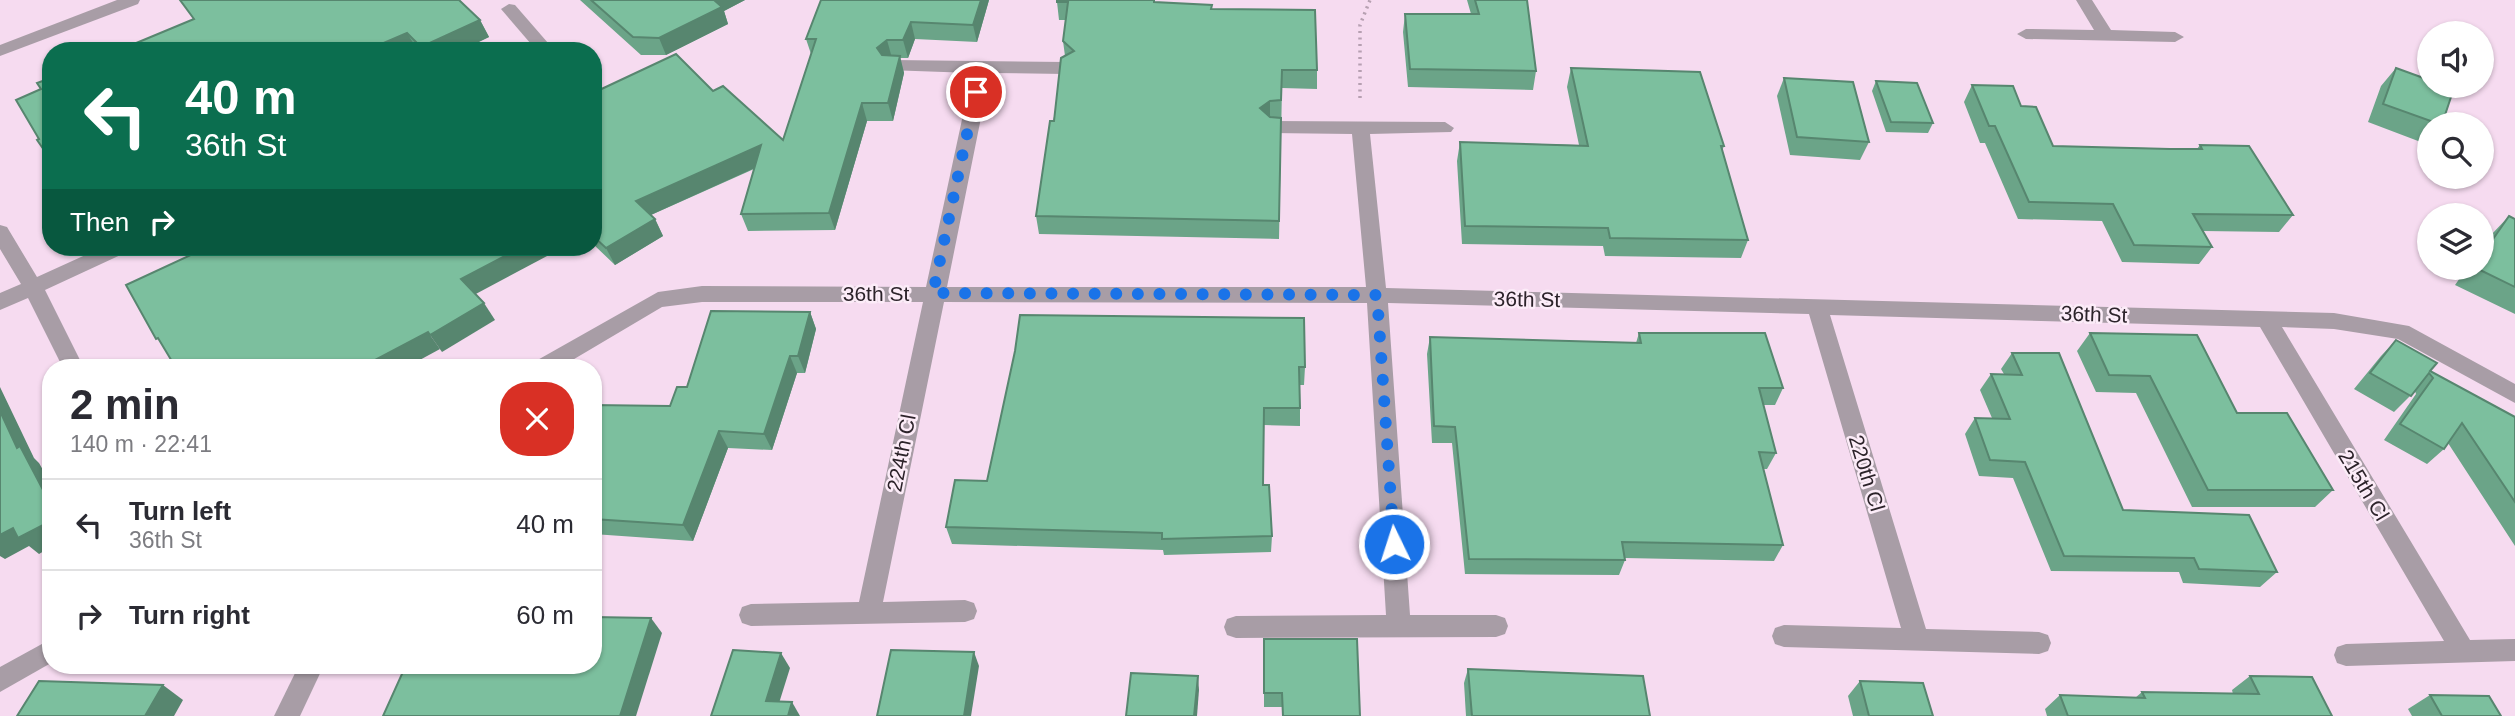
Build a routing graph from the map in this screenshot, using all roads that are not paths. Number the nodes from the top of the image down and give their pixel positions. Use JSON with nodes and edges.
{"nodes":[{"id":1,"x":132,"y":0,"type":"edge"},
{"id":2,"x":2084,"y":0,"type":"edge"},
{"id":3,"x":509,"y":9,"type":"dead end"},
{"id":4,"x":2026,"y":34,"type":"dead end"},
{"id":5,"x":2106,"y":36,"type":"junction"},
{"id":6,"x":2175,"y":37,"type":"dead end"},
{"id":7,"x":537,"y":42,"type":"edge"},
{"id":8,"x":0,"y":51,"type":"edge"},
{"id":9,"x":893,"y":66,"type":"edge"},
{"id":10,"x":982,"y":67,"type":"junction"},
{"id":11,"x":1065,"y":68,"type":"edge"},
{"id":12,"x":1271,"y":127,"type":"edge"},
{"id":13,"x":1360,"y":127,"type":"junction"},
{"id":14,"x":1445,"y":128,"type":"dead end"},
{"id":15,"x":0,"y":232,"type":"edge"},
{"id":16,"x":100,"y":256,"type":"edge"},
{"id":17,"x":33,"y":287,"type":"junction"},
{"id":18,"x":933,"y":293,"type":"junction"},
{"id":19,"x":1377,"y":295,"type":"junction"},
{"id":20,"x":0,"y":302,"type":"edge"},
{"id":21,"x":1817,"y":307,"type":"junction"},
{"id":22,"x":2266,"y":319,"type":"junction"},
{"id":23,"x":69,"y":359,"type":"edge"},
{"id":24,"x":556,"y":359,"type":"edge"},
{"id":25,"x":2515,"y":394,"type":"edge"},
{"id":26,"x":965,"y":611,"type":"dead end"},
{"id":27,"x":869,"y":612,"type":"junction"},
{"id":28,"x":751,"y":615,"type":"dead end"},
{"id":29,"x":1496,"y":626,"type":"dead end"},
{"id":30,"x":1236,"y":627,"type":"dead end"},
{"id":31,"x":1399,"y":627,"type":"junction"},
{"id":32,"x":1784,"y":636,"type":"dead end"},
{"id":33,"x":1917,"y":640,"type":"junction"},
{"id":34,"x":2039,"y":643,"type":"dead end"},
{"id":35,"x":2515,"y":650,"type":"edge"},
{"id":36,"x":2463,"y":651,"type":"junction"},
{"id":37,"x":42,"y":655,"type":"edge"},
{"id":38,"x":2346,"y":655,"type":"dead end"},
{"id":39,"x":308,"y":674,"type":"edge"},
{"id":40,"x":0,"y":680,"type":"edge"},
{"id":41,"x":287,"y":716,"type":"edge"}],
"edges":[{"from":1,"to":8,"type":"street"},
{"from":2,"to":5,"type":"street"},
{"from":3,"to":7,"type":"street"},
{"from":4,"to":5,"type":"street"},
{"from":5,"to":6,"type":"street"},
{"from":9,"to":10,"type":"street"},
{"from":10,"to":11,"type":"street"},
{"from":10,"to":18,"type":"street","name":"224th Cl"},
{"from":12,"to":13,"type":"street"},
{"from":13,"to":14,"type":"street"},
{"from":13,"to":19,"type":"street"},
{"from":15,"to":17,"type":"street"},
{"from":16,"to":17,"type":"street"},
{"from":17,"to":20,"type":"street"},
{"from":17,"to":23,"type":"street"},
{"from":18,"to":19,"type":"street","name":"36th St"},
{"from":18,"to":24,"type":"street","name":"36th St"},
{"from":18,"to":27,"type":"street","name":"224th Cl"},
{"from":19,"to":21,"type":"street","name":"36th St"},
{"from":19,"to":31,"type":"street"},
{"from":21,"to":22,"type":"street","name":"36th St"},
{"from":21,"to":33,"type":"street","name":"220th Cl"},
{"from":22,"to":25,"type":"street","name":"36th St"},
{"from":22,"to":36,"type":"street","name":"215th Cl"},
{"from":26,"to":27,"type":"street"},
{"from":27,"to":28,"type":"street"},
{"from":29,"to":31,"type":"street"},
{"from":30,"to":31,"type":"street"},
{"from":32,"to":33,"type":"street"},
{"from":33,"to":34,"type":"street"},
{"from":35,"to":36,"type":"street"},
{"from":36,"to":38,"type":"street"},
{"from":37,"to":40,"type":"street"},
{"from":39,"to":41,"type":"street"}]}
